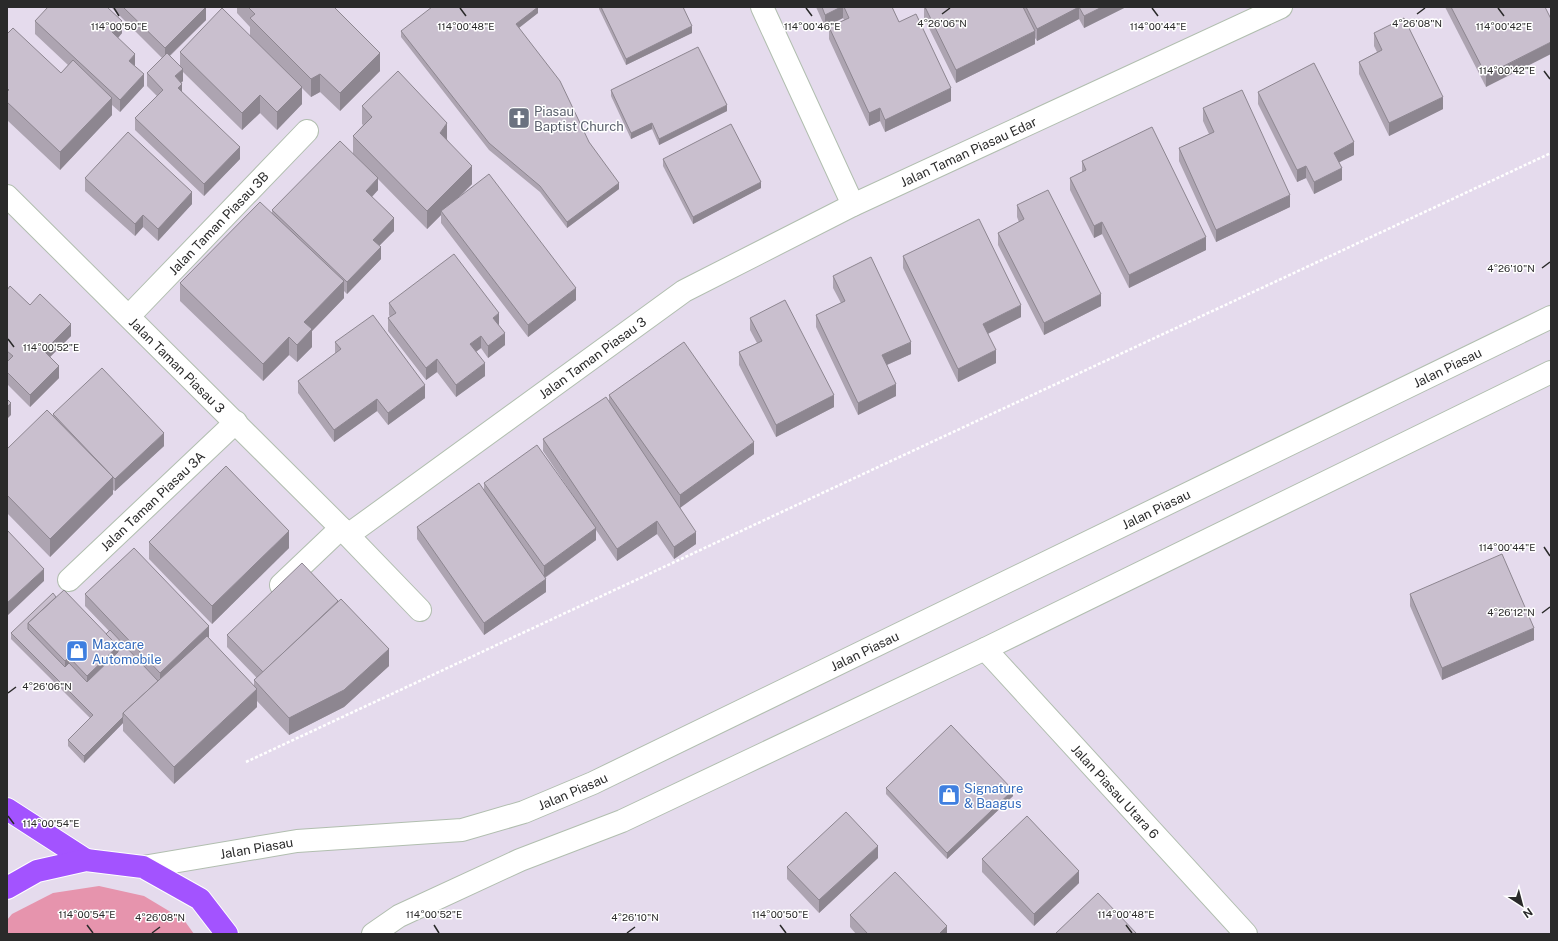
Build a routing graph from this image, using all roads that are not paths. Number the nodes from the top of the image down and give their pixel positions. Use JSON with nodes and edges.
{"nodes":[{"id":1,"x":762,"y":7,"type":"edge"},
{"id":2,"x":1281,"y":7,"type":"edge"},
{"id":3,"x":307,"y":131,"type":"dead end"},
{"id":4,"x":8,"y":198,"type":"edge"},
{"id":5,"x":853,"y":205,"type":"junction"},
{"id":6,"x":129,"y":316,"type":"junction"},
{"id":7,"x":1551,"y":317,"type":"edge"},
{"id":8,"x":1551,"y":372,"type":"edge"},
{"id":9,"x":236,"y":422,"type":"junction"},
{"id":10,"x":344,"y":532,"type":"junction"},
{"id":11,"x":69,"y":580,"type":"dead end"},
{"id":12,"x":267,"y":600,"type":"edge"},
{"id":13,"x":420,"y":610,"type":"dead end"},
{"id":14,"x":985,"y":649,"type":"junction"},
{"id":15,"x":7,"y":809,"type":"edge"},
{"id":16,"x":86,"y":860,"type":"junction"},
{"id":17,"x":143,"y":867,"type":"junction"},
{"id":18,"x":7,"y":888,"type":"edge"},
{"id":19,"x":227,"y":934,"type":"edge"},
{"id":20,"x":373,"y":934,"type":"edge"},
{"id":21,"x":1246,"y":934,"type":"edge"}],
"edges":[{"from":1,"to":5,"type":"street"},
{"from":2,"to":5,"type":"street","name":"Jalan Taman Piasau Edar"},
{"from":3,"to":6,"type":"street","name":"Jalan Taman Piasau 3B"},
{"from":4,"to":6,"type":"street","name":"Jalan Taman Piasau 3"},
{"from":5,"to":10,"type":"street","name":"Jalan Taman Piasau 3"},
{"from":6,"to":9,"type":"street","name":"Jalan Taman Piasau 3"},
{"from":7,"to":17,"type":"street","name":"Jalan Piasau"},
{"from":8,"to":14,"type":"street"},
{"from":9,"to":10,"type":"street","name":"Jalan Taman Piasau 3"},
{"from":9,"to":11,"type":"street","name":"Jalan Taman Piasau 3A"},
{"from":10,"to":12,"type":"street"},
{"from":10,"to":13,"type":"street","name":"Jalan Taman Piasau 3"},
{"from":14,"to":20,"type":"street"},
{"from":14,"to":21,"type":"street","name":"Jalan Piasau Utara 6"},
{"from":15,"to":16,"type":"highway"},
{"from":16,"to":17,"type":"highway"},
{"from":16,"to":18,"type":"highway"},
{"from":17,"to":19,"type":"highway"}]}
